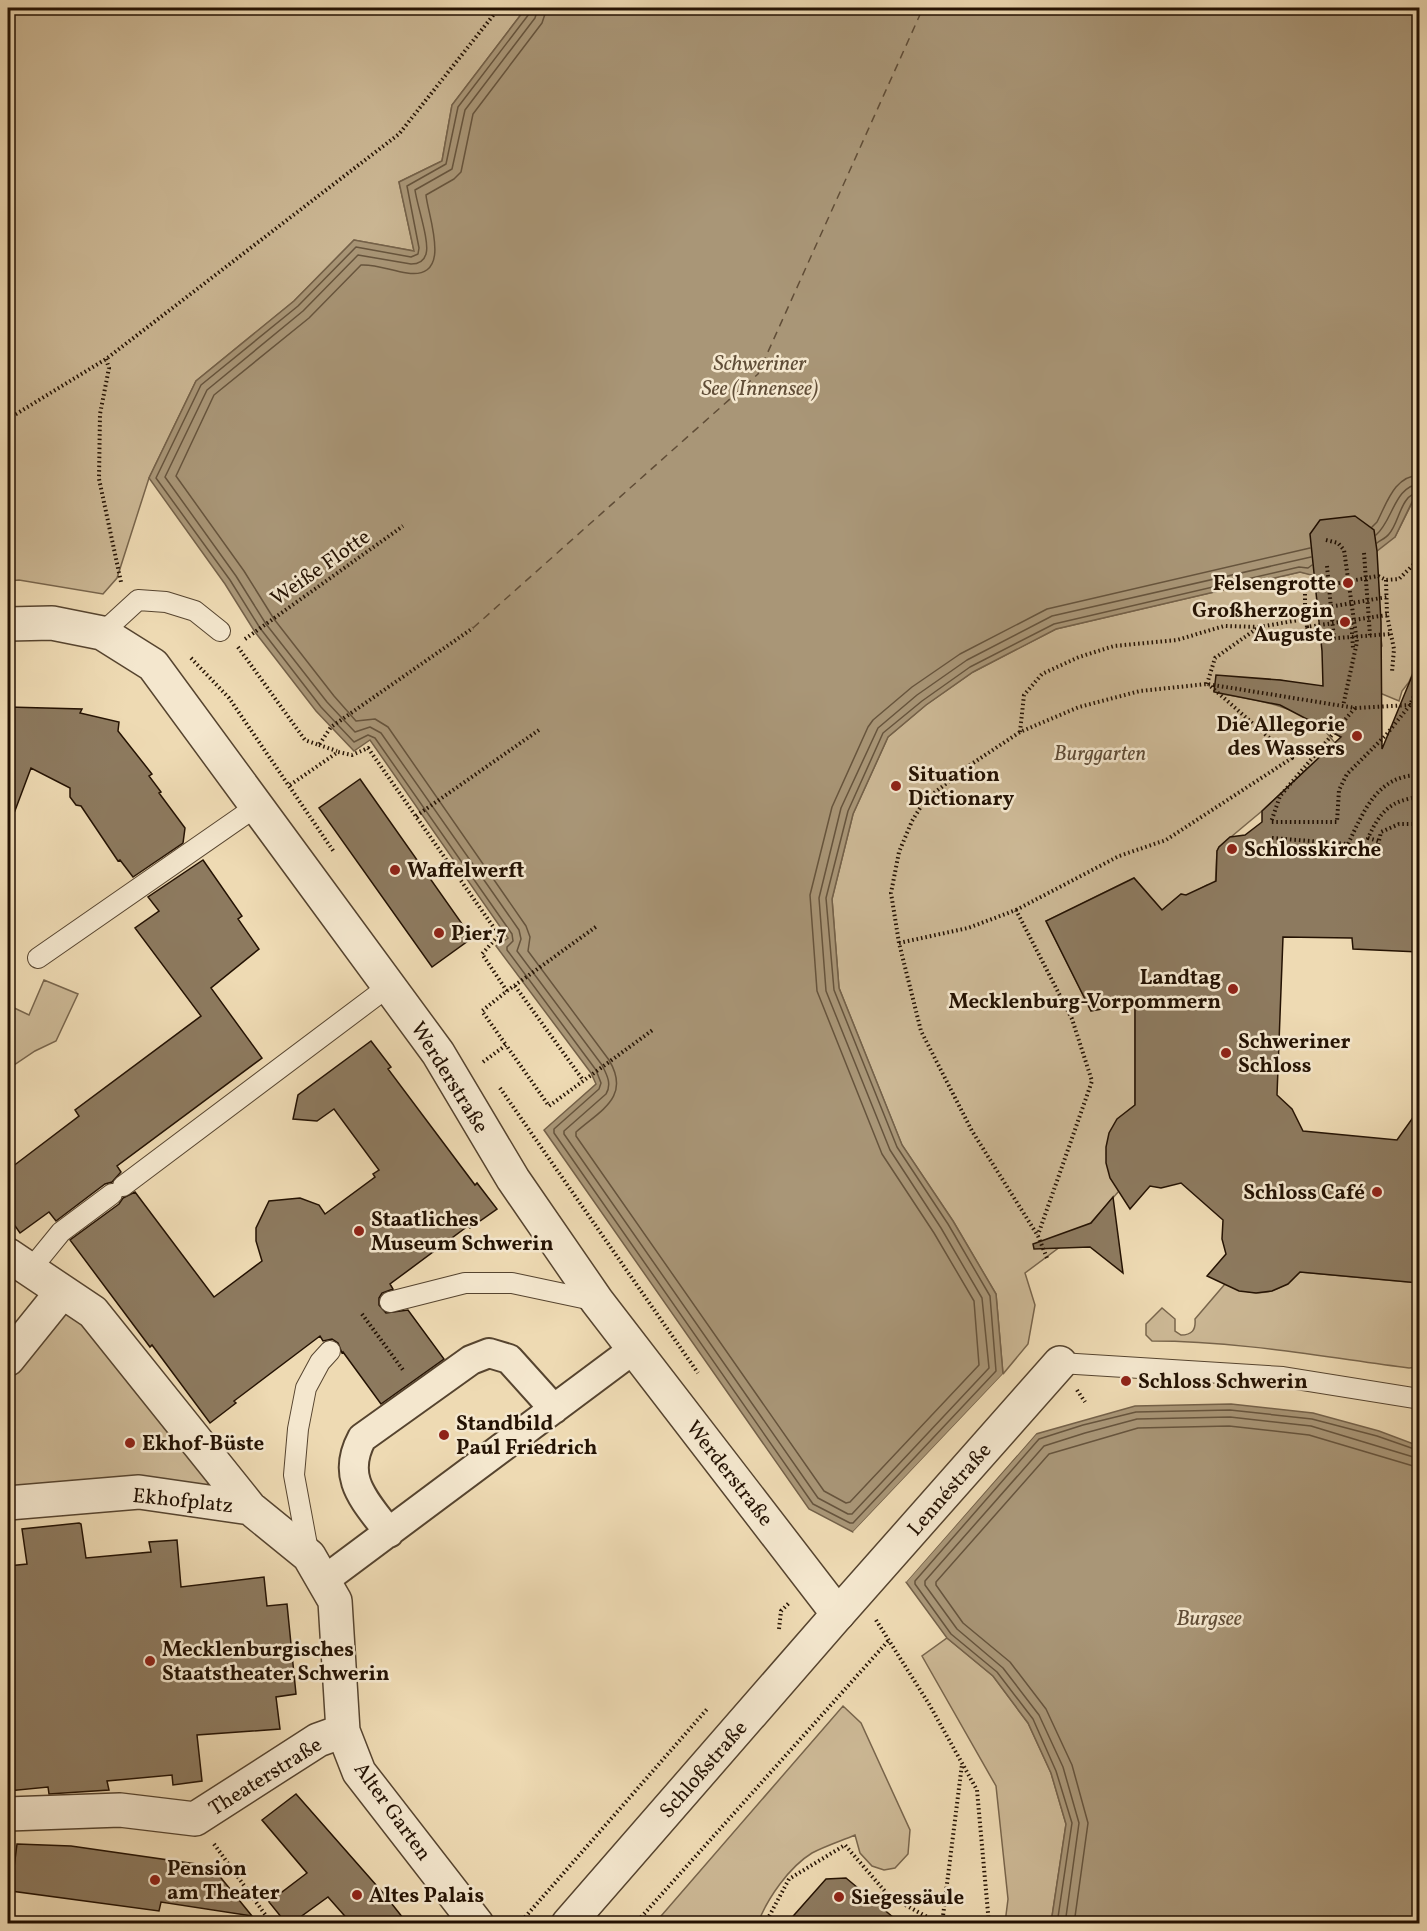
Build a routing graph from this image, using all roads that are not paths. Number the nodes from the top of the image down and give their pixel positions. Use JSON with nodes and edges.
{"nodes":[{"id":1,"x":8,"y":624,"type":"edge"},
{"id":2,"x":220,"y":631,"type":"road end"},
{"id":3,"x":102,"y":633,"type":"junction"},
{"id":4,"x":257,"y":806,"type":"junction"},
{"id":5,"x":38,"y":958,"type":"dead end"},
{"id":6,"x":388,"y":986,"type":"junction"},
{"id":7,"x":19,"y":1263,"type":"edge"},
{"id":8,"x":62,"y":1292,"type":"junction"},
{"id":9,"x":597,"y":1301,"type":"junction"},
{"id":10,"x":390,"y":1302,"type":"dead end"},
{"id":11,"x":634,"y":1348,"type":"junction"},
{"id":12,"x":330,"y":1351,"type":"dead end"},
{"id":13,"x":8,"y":1359,"type":"edge"},
{"id":14,"x":1060,"y":1363,"type":"joint"},
{"id":15,"x":1419,"y":1398,"type":"edge"},
{"id":16,"x":554,"y":1409,"type":"junction"},
{"id":17,"x":8,"y":1503,"type":"edge"},
{"id":18,"x":250,"y":1508,"type":"junction"},
{"id":19,"x":389,"y":1533,"type":"junction"},
{"id":20,"x":316,"y":1568,"type":"junction"},
{"id":21,"x":838,"y":1614,"type":"junction"},
{"id":22,"x":343,"y":1731,"type":"junction"},
{"id":23,"x":8,"y":1814,"type":"edge"},
{"id":24,"x":477,"y":1923,"type":"edge"},
{"id":25,"x":568,"y":1923,"type":"edge"}],
"edges":[{"from":1,"to":3,"type":"street","name":"Werderstraße"},
{"from":2,"to":3,"type":"lane"},
{"from":3,"to":4,"type":"street","name":"Werderstraße"},
{"from":4,"to":5,"type":"lane"},
{"from":4,"to":6,"type":"street","name":"Werderstraße"},
{"from":6,"to":7,"type":"lane"},
{"from":6,"to":9,"type":"street","name":"Werderstraße"},
{"from":7,"to":8,"type":"street","name":"Ekhofplatz"},
{"from":8,"to":13,"type":"street"},
{"from":8,"to":18,"type":"street","name":"Ekhofplatz"},
{"from":9,"to":10,"type":"lane"},
{"from":9,"to":11,"type":"street","name":"Werderstraße"},
{"from":11,"to":16,"type":"street"},
{"from":11,"to":21,"type":"street","name":"Werderstraße"},
{"from":12,"to":20,"type":"lane"},
{"from":14,"to":15,"type":"lane"},
{"from":14,"to":21,"type":"street","name":"Lennéstraße"},
{"from":16,"to":19,"type":"street"},
{"from":16,"to":19,"type":"street"},
{"from":17,"to":18,"type":"street","name":"Ekhofplatz"},
{"from":18,"to":20,"type":"street","name":"Alter Garten"},
{"from":19,"to":20,"type":"street"},
{"from":20,"to":22,"type":"street","name":"Alter Garten"},
{"from":21,"to":25,"type":"street","name":"Schloßstraße"},
{"from":22,"to":23,"type":"street","name":"Theaterstraße"},
{"from":22,"to":24,"type":"street","name":"Alter Garten"}]}
